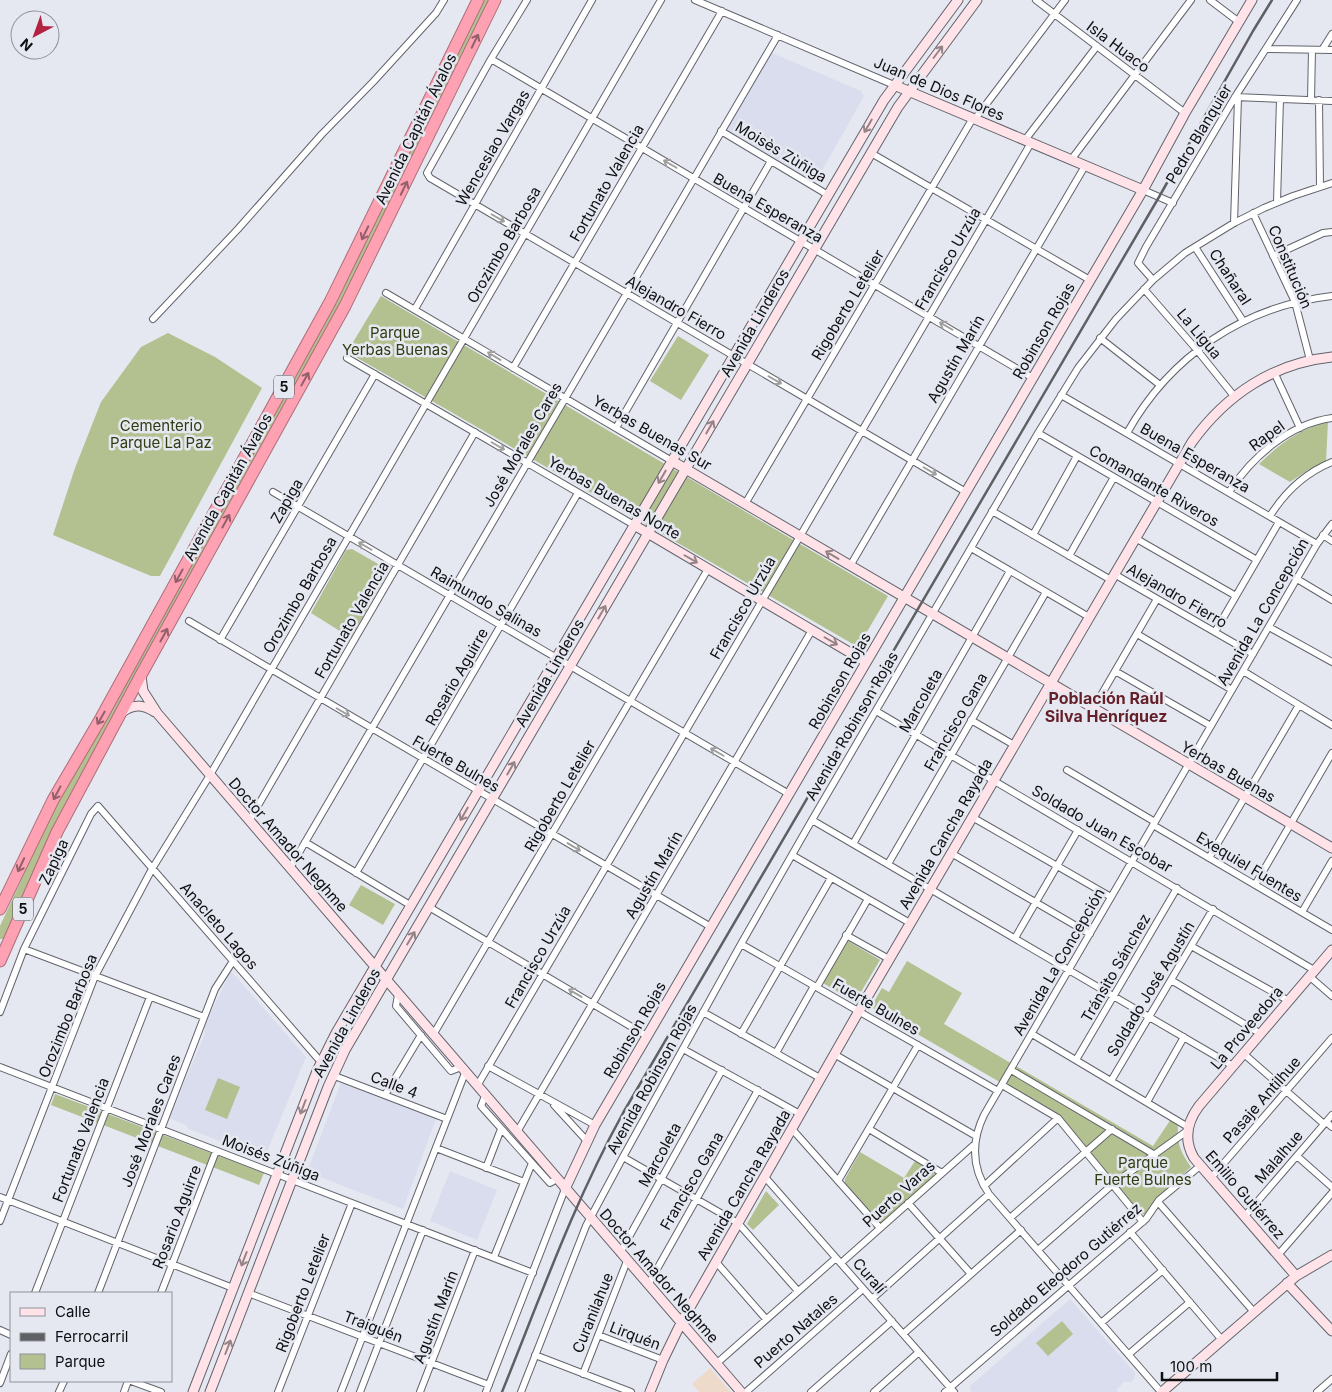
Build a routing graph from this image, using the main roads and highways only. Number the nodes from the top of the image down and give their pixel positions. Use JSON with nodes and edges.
{"nodes":[{"id":1,"x":478,"y":0,"type":"edge"},
{"id":2,"x":495,"y":0,"type":"edge"},
{"id":3,"x":0,"y":909,"type":"edge"},
{"id":4,"x":5,"y":942,"type":"edge"},
{"id":5,"x":0,"y":961,"type":"edge"}],
"edges":[{"from":1,"to":3,"type":"highway","name":"Avenida Capitán Ávalos","number":"5","one_way":true},
{"from":4,"to":2,"type":"highway","name":"Avenida Capitán Ávalos","number":"5","one_way":true},
{"from":4,"to":5,"type":"highway","name":"Avenida Capitán Ávalos","number":"5"}]}
